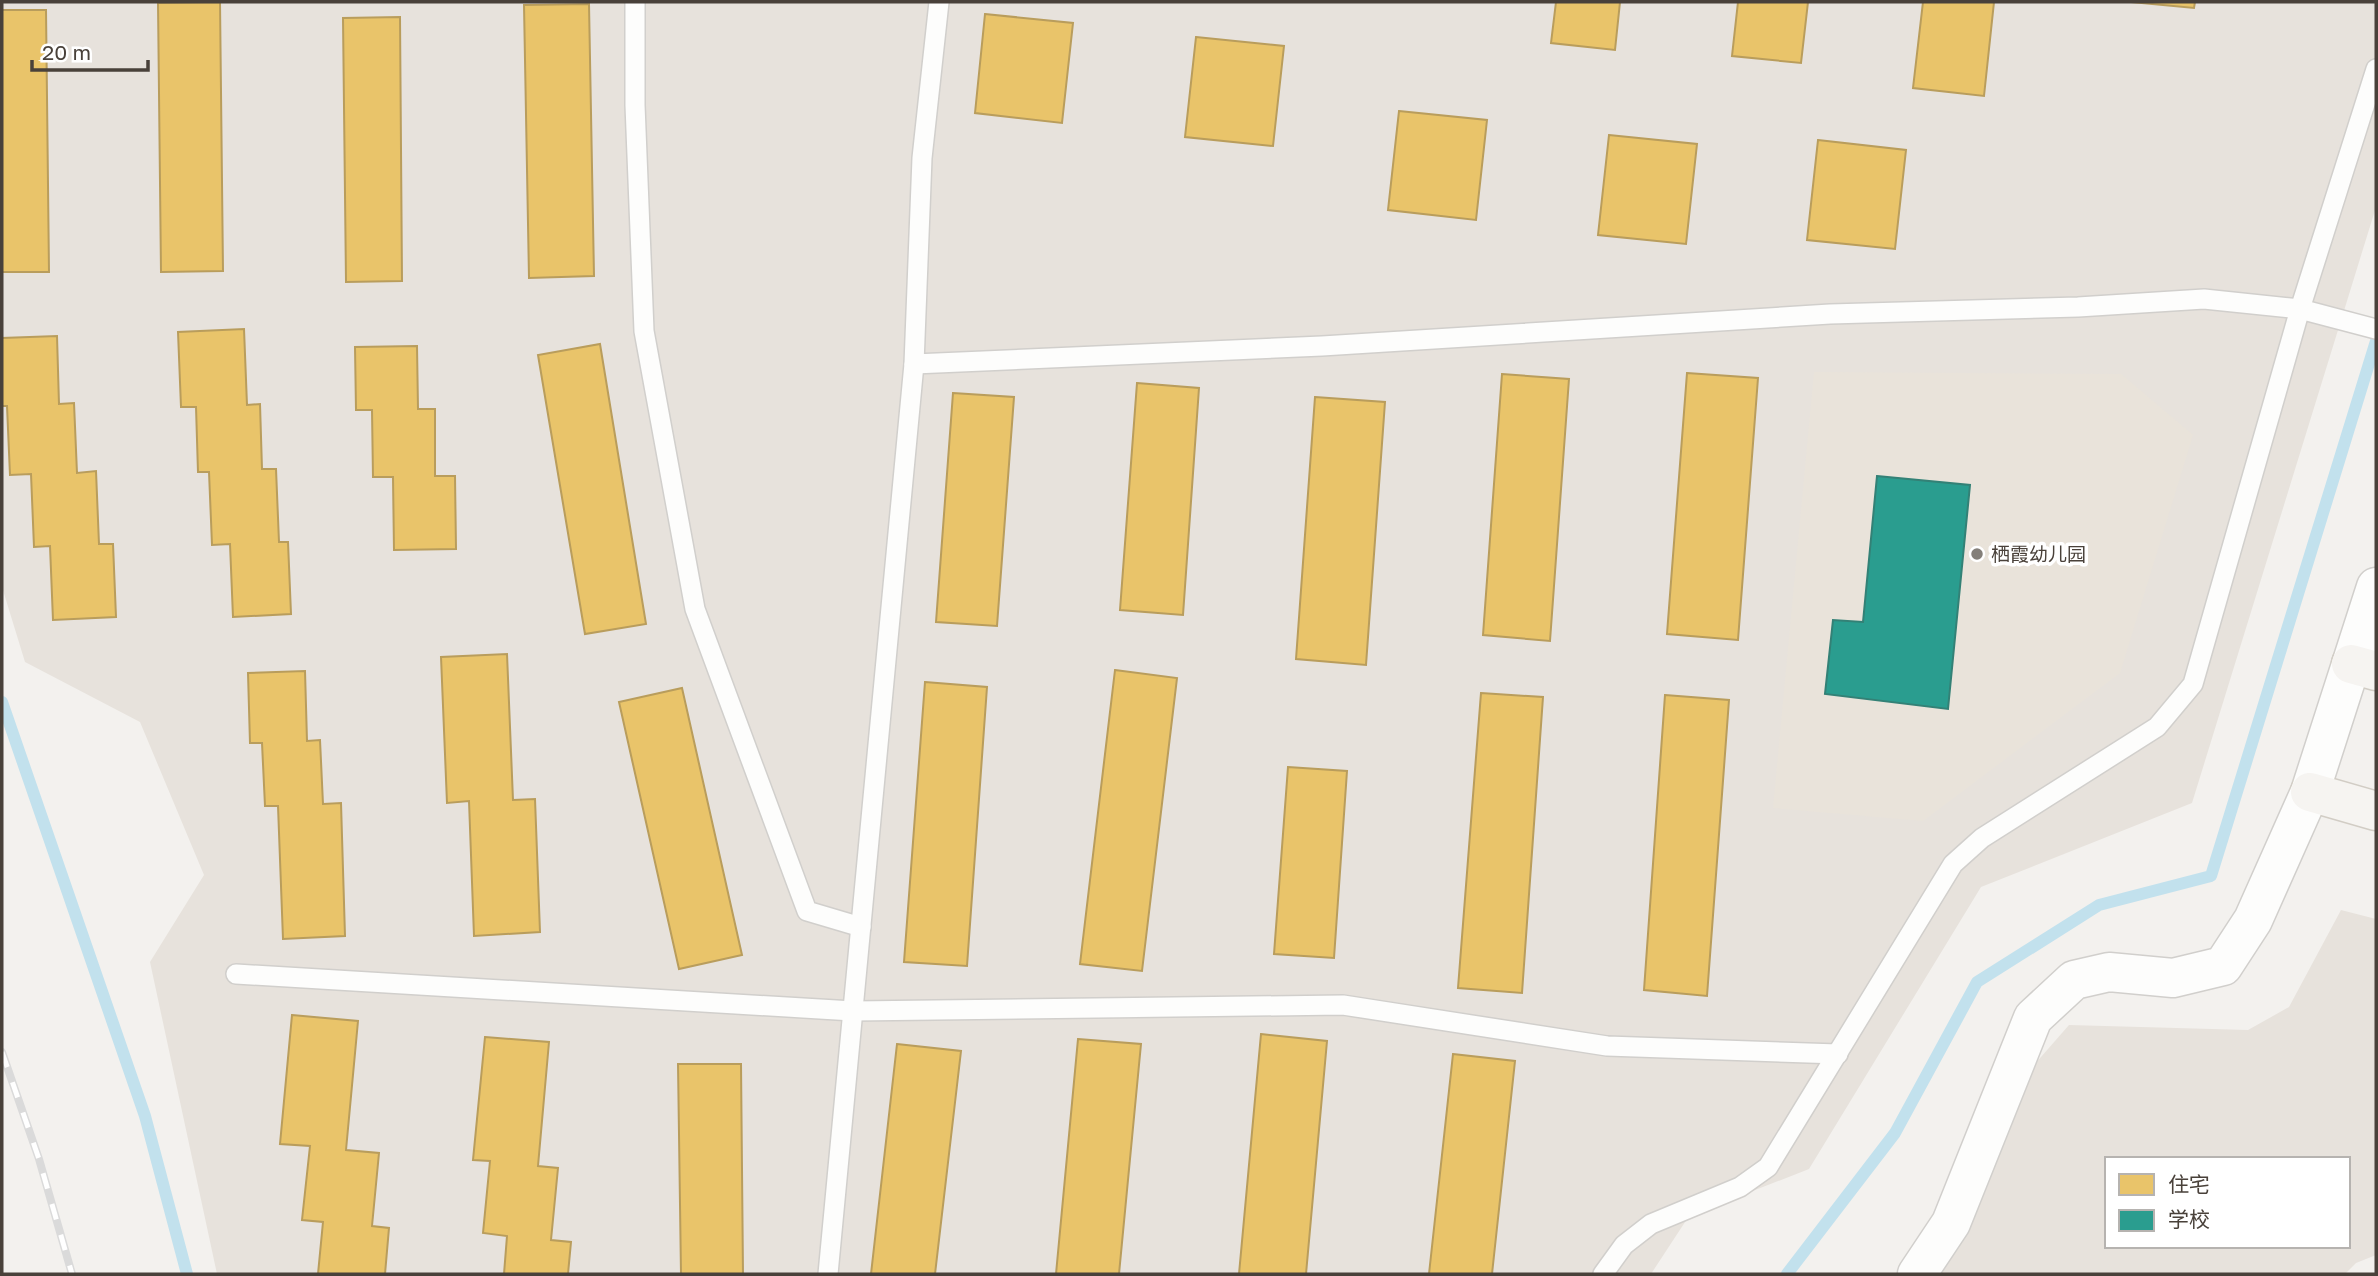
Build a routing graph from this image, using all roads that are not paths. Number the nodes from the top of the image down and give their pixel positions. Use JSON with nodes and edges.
{"nodes":[{"id":1,"x":635,"y":2,"type":"edge"},
{"id":2,"x":939,"y":2,"type":"edge"},
{"id":3,"x":2376,"y":69,"type":"edge"},
{"id":4,"x":2300,"y":309,"type":"junction"},
{"id":5,"x":2376,"y":329,"type":"edge"},
{"id":6,"x":914,"y":364,"type":"junction"},
{"id":7,"x":2376,"y":587,"type":"edge"},
{"id":8,"x":2364,"y":668,"type":"edge"},
{"id":9,"x":2309,"y":792,"type":"junction"},
{"id":10,"x":2376,"y":811,"type":"edge"},
{"id":11,"x":861,"y":927,"type":"junction"},
{"id":12,"x":236,"y":974,"type":"dead end"},
{"id":13,"x":853,"y":1011,"type":"junction"},
{"id":14,"x":1838,"y":1054,"type":"junction"},
{"id":15,"x":828,"y":1274,"type":"edge"},
{"id":16,"x":1603,"y":1274,"type":"edge"},
{"id":17,"x":1917,"y":1274,"type":"edge"}],
"edges":[{"from":1,"to":11,"type":"lane"},
{"from":2,"to":6,"type":"lane"},
{"from":3,"to":4,"type":"lane"},
{"from":4,"to":5,"type":"lane"},
{"from":4,"to":6,"type":"lane"},
{"from":4,"to":14,"type":"lane"},
{"from":6,"to":11,"type":"lane"},
{"from":7,"to":8,"type":"street"},
{"from":8,"to":9,"type":"street"},
{"from":9,"to":10,"type":"main road"},
{"from":9,"to":17,"type":"street"},
{"from":11,"to":13,"type":"lane"},
{"from":12,"to":13,"type":"lane"},
{"from":13,"to":14,"type":"lane"},
{"from":13,"to":15,"type":"lane"},
{"from":14,"to":16,"type":"lane"}]}
